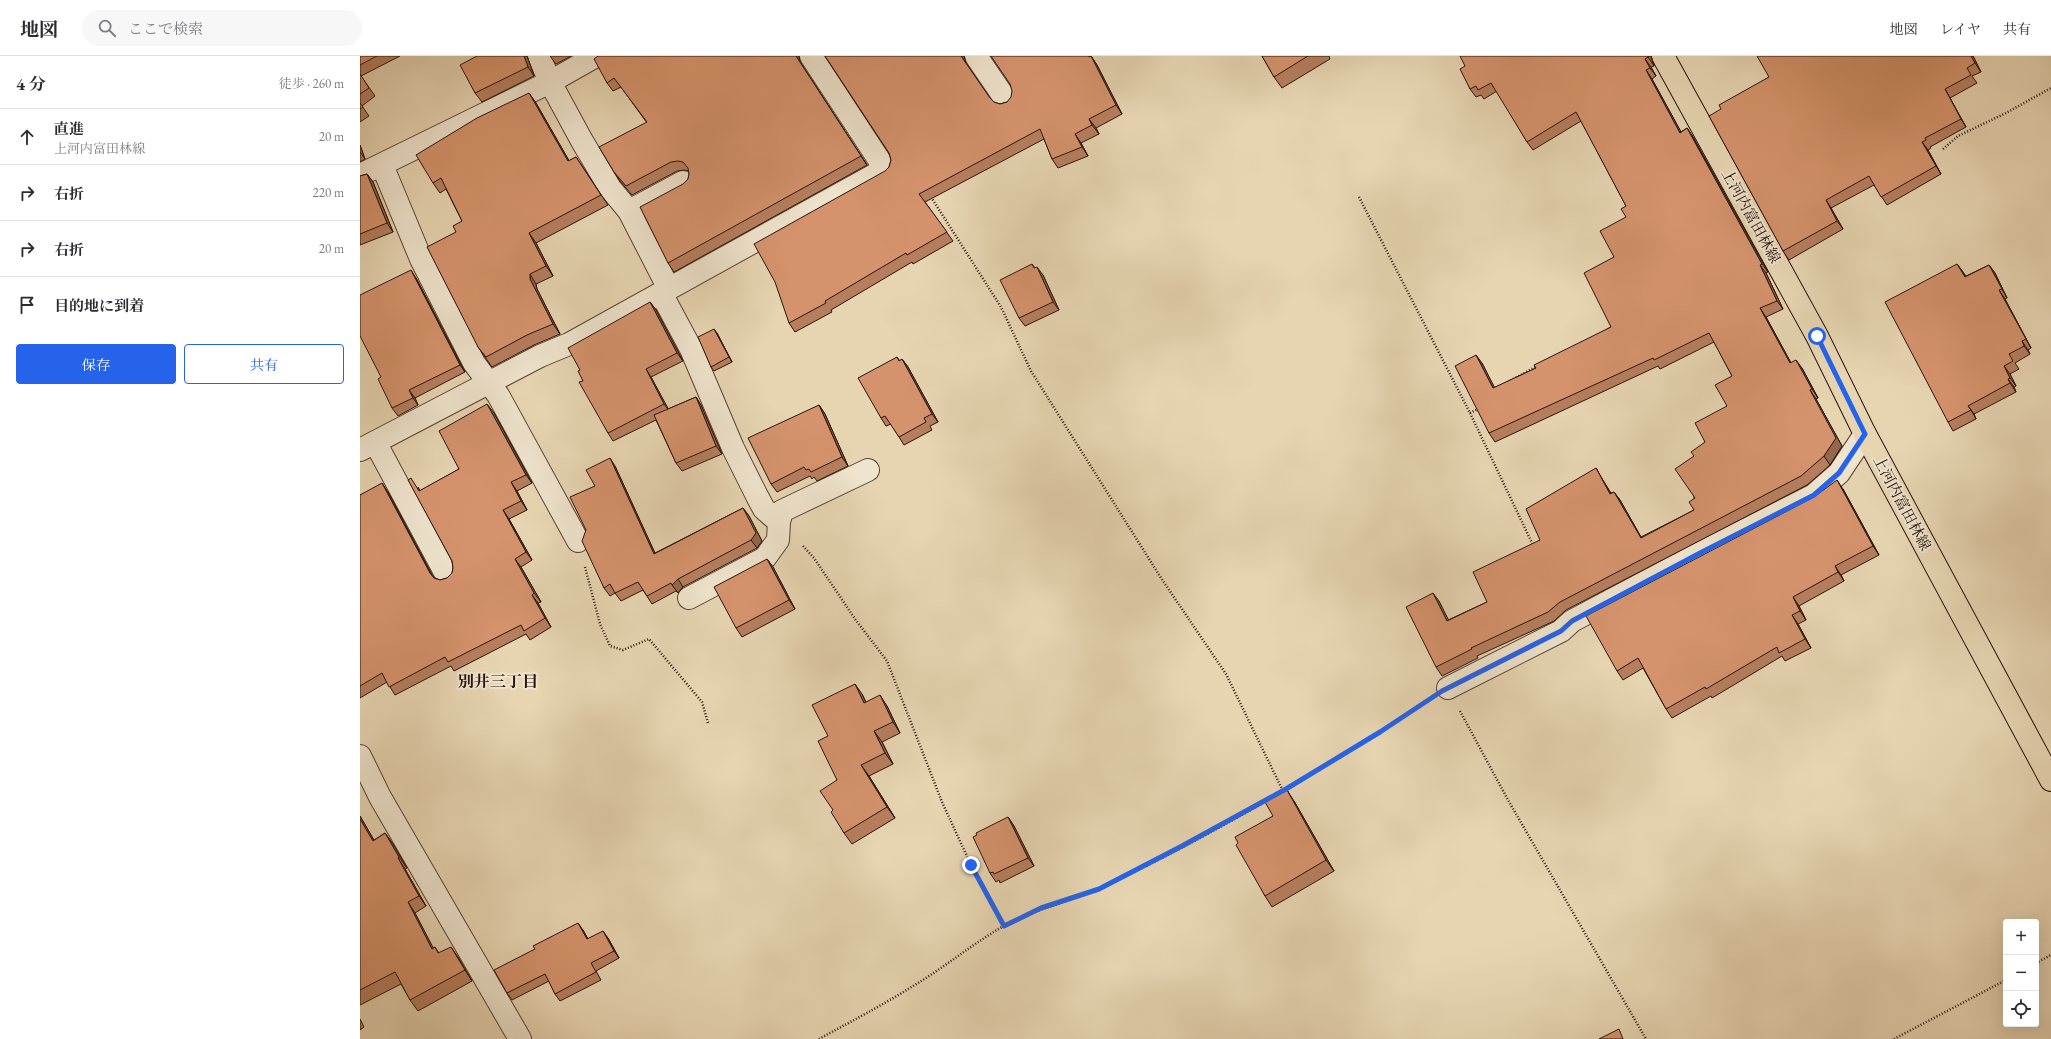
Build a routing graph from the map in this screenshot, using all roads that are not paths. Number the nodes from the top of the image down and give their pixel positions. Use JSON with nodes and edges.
{"nodes":[{"id":1,"x":539,"y":56,"type":"edge"},
{"id":2,"x":596,"y":56,"type":"edge"},
{"id":3,"x":811,"y":56,"type":"edge"},
{"id":4,"x":976,"y":56,"type":"edge"},
{"id":5,"x":1663,"y":56,"type":"edge"},
{"id":6,"x":550,"y":82,"type":"junction"},
{"id":7,"x":1006,"y":100,"type":"dead end"},
{"id":8,"x":382,"y":165,"type":"junction"},
{"id":9,"x":360,"y":175,"type":"edge"},
{"id":10,"x":683,"y":182,"type":"edge"},
{"id":11,"x":629,"y":211,"type":"junction"},
{"id":12,"x":665,"y":291,"type":"junction"},
{"id":13,"x":488,"y":383,"type":"junction"},
{"id":14,"x":1865,"y":434,"type":"junction"},
{"id":15,"x":368,"y":446,"type":"edge"},
{"id":16,"x":868,"y":470,"type":"dead end"},
{"id":17,"x":779,"y":522,"type":"junction"},
{"id":18,"x":578,"y":541,"type":"road end"},
{"id":19,"x":447,"y":576,"type":"edge"},
{"id":20,"x":689,"y":598,"type":"dead end"},
{"id":21,"x":1448,"y":688,"type":"road end"},
{"id":22,"x":360,"y":756,"type":"edge"},
{"id":23,"x":2051,"y":780,"type":"edge"},
{"id":24,"x":520,"y":1039,"type":"edge"}],
"edges":[{"from":1,"to":6,"type":"street"},
{"from":2,"to":6,"type":"street"},
{"from":3,"to":12,"type":"street"},
{"from":4,"to":7,"type":"street"},
{"from":5,"to":14,"type":"main road","name":"上河内富田林線"},
{"from":6,"to":8,"type":"street"},
{"from":6,"to":11,"type":"street"},
{"from":8,"to":9,"type":"street"},
{"from":8,"to":13,"type":"street"},
{"from":10,"to":11,"type":"street"},
{"from":11,"to":12,"type":"street"},
{"from":12,"to":13,"type":"street"},
{"from":12,"to":17,"type":"street"},
{"from":13,"to":15,"type":"street"},
{"from":13,"to":18,"type":"street"},
{"from":14,"to":21,"type":"street"},
{"from":14,"to":23,"type":"main road","name":"上河内富田林線"},
{"from":15,"to":19,"type":"street"},
{"from":16,"to":17,"type":"street"},
{"from":17,"to":20,"type":"street"},
{"from":22,"to":24,"type":"street"}]}
